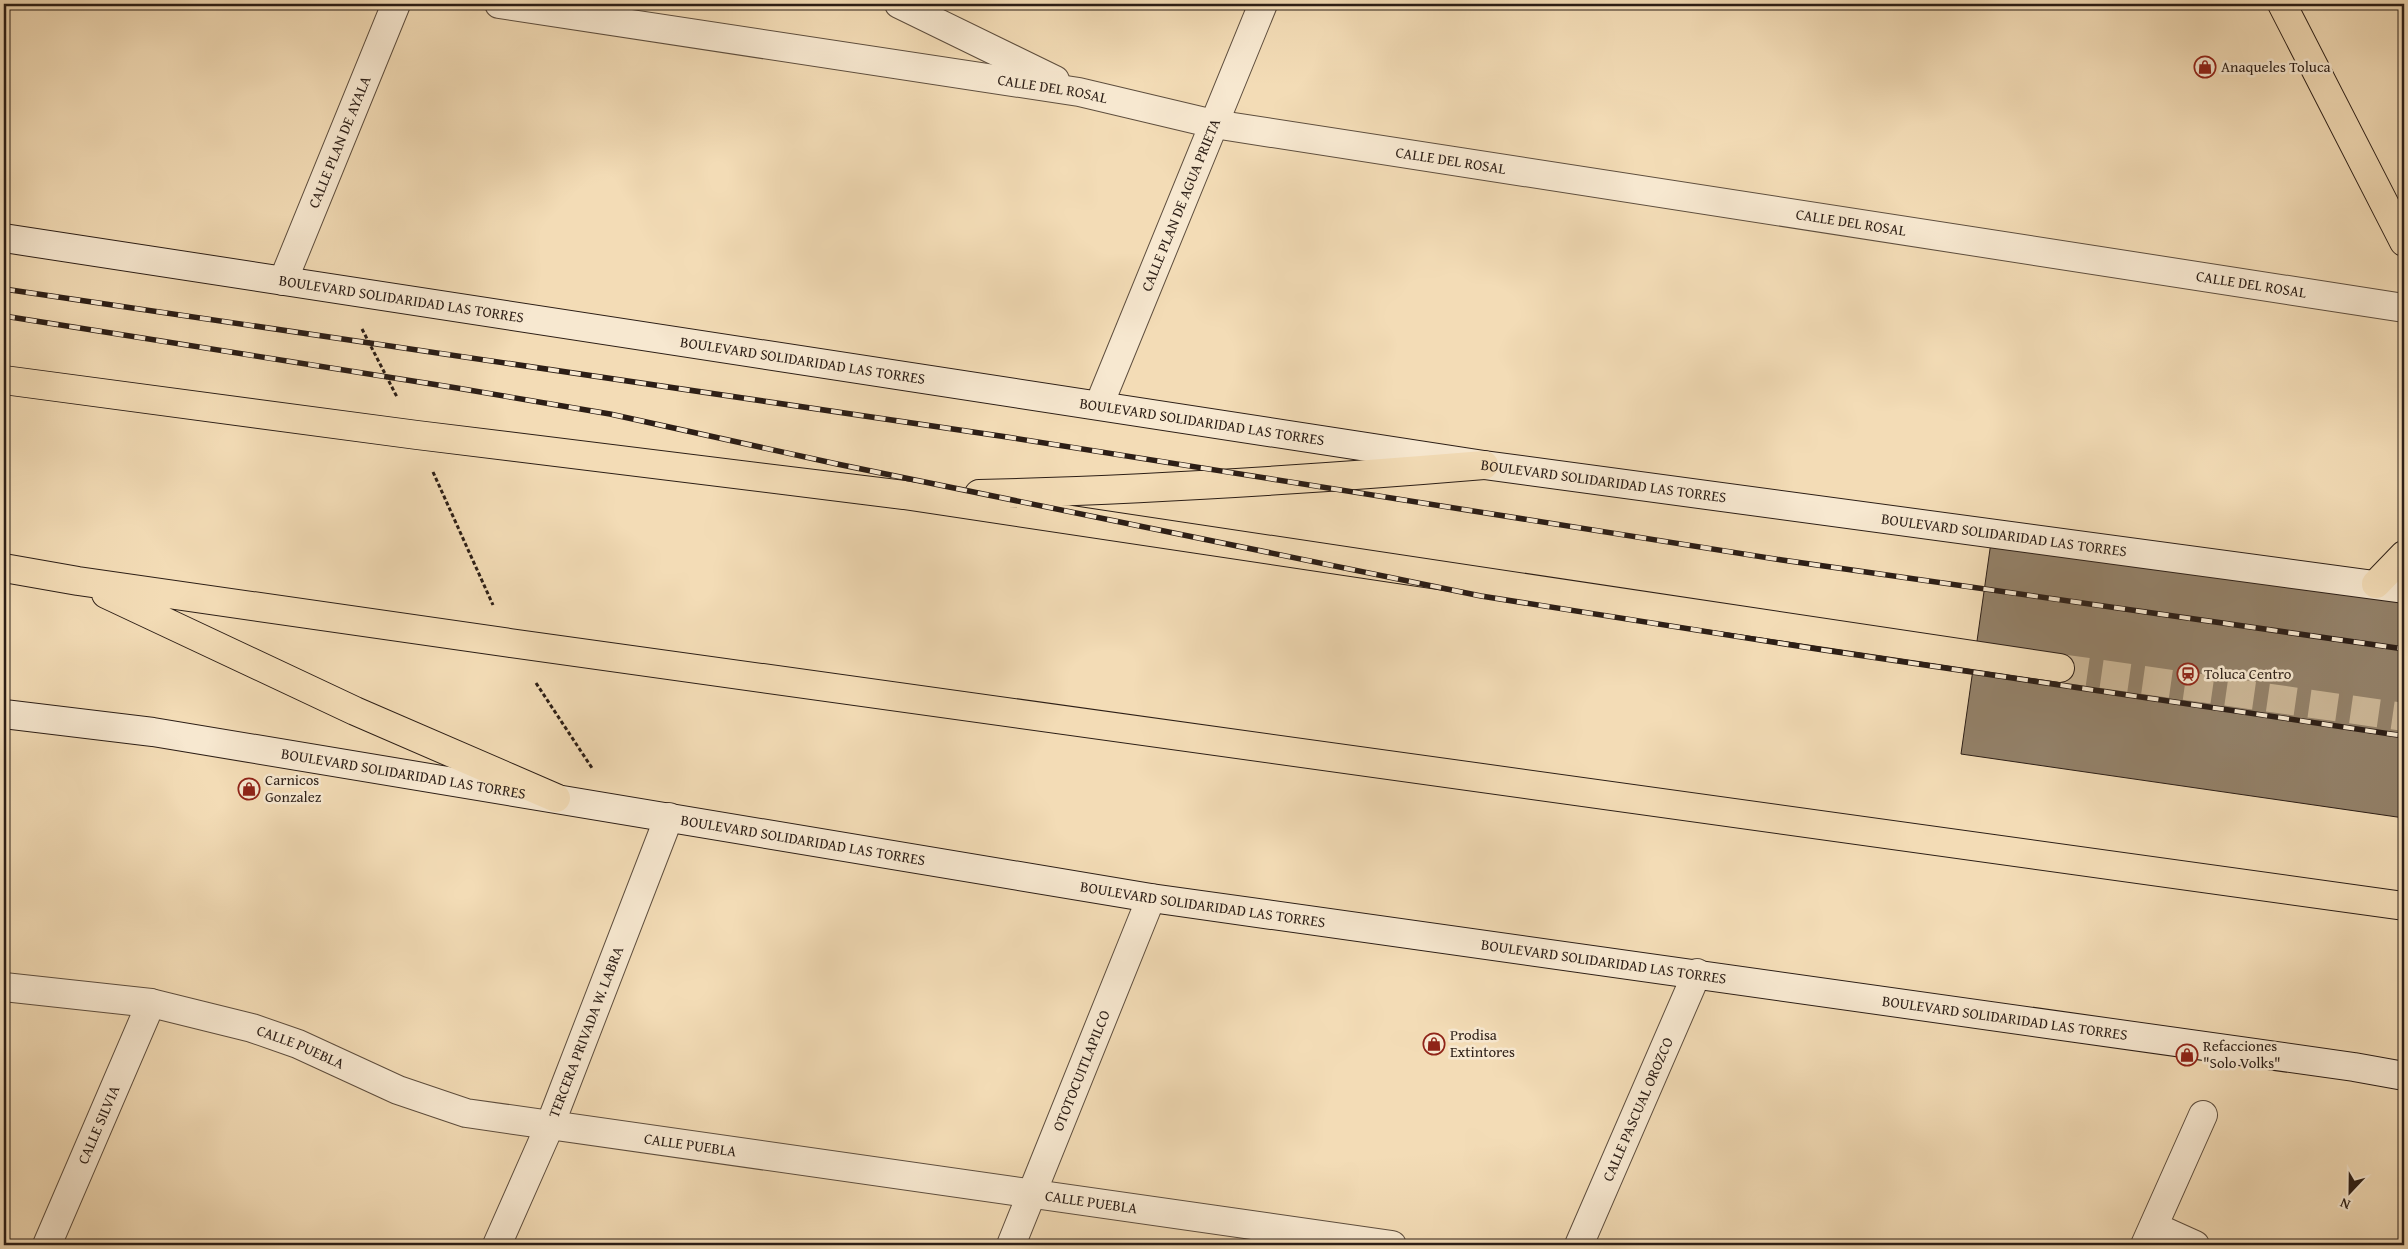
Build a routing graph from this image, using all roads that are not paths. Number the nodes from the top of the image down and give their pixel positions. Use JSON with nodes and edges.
{"nodes":[{"id":1,"x":396,"y":4,"type":"edge"},
{"id":2,"x":499,"y":4,"type":"edge"},
{"id":3,"x":899,"y":4,"type":"edge"},
{"id":4,"x":1262,"y":4,"type":"edge"},
{"id":5,"x":2282,"y":4,"type":"edge"},
{"id":6,"x":1079,"y":92,"type":"junction"},
{"id":7,"x":1214,"y":124,"type":"junction"},
{"id":8,"x":4,"y":238,"type":"edge"},
{"id":9,"x":2404,"y":242,"type":"edge"},
{"id":10,"x":283,"y":281,"type":"junction"},
{"id":11,"x":2404,"y":308,"type":"edge"},
{"id":12,"x":4,"y":380,"type":"edge"},
{"id":13,"x":1099,"y":405,"type":"junction"},
{"id":14,"x":1484,"y":465,"type":"junction"},
{"id":15,"x":904,"y":496,"type":"junction"},
{"id":16,"x":2404,"y":555,"type":"edge"},
{"id":17,"x":4,"y":568,"type":"edge"},
{"id":18,"x":78,"y":581,"type":"junction"},
{"id":19,"x":2376,"y":584,"type":"junction"},
{"id":20,"x":2404,"y":589,"type":"edge"},
{"id":21,"x":2060,"y":668,"type":"tunnel mouth"},
{"id":22,"x":4,"y":714,"type":"edge"},
{"id":23,"x":556,"y":798,"type":"junction"},
{"id":24,"x":669,"y":817,"type":"junction"},
{"id":25,"x":1151,"y":898,"type":"junction"},
{"id":26,"x":2404,"y":906,"type":"edge"},
{"id":27,"x":1697,"y":973,"type":"junction"},
{"id":28,"x":4,"y":987,"type":"edge"},
{"id":29,"x":151,"y":1003,"type":"junction"},
{"id":30,"x":2404,"y":1076,"type":"edge"},
{"id":31,"x":2203,"y":1115,"type":"dead end"},
{"id":32,"x":550,"y":1125,"type":"junction"},
{"id":33,"x":1032,"y":1195,"type":"junction"},
{"id":34,"x":2150,"y":1236,"type":"edge"},
{"id":35,"x":47,"y":1245,"type":"edge"},
{"id":36,"x":497,"y":1245,"type":"edge"},
{"id":37,"x":1011,"y":1245,"type":"edge"},
{"id":38,"x":1392,"y":1245,"type":"edge"},
{"id":39,"x":1578,"y":1245,"type":"edge"},
{"id":40,"x":2195,"y":1245,"type":"edge"}],
"edges":[{"from":1,"to":10,"type":"street","name":"CALLE PLAN DE AYALA"},
{"from":2,"to":6,"type":"street","name":"CALLE DEL ROSAL"},
{"from":3,"to":6,"type":"street"},
{"from":4,"to":7,"type":"street","name":"CALLE PLAN DE AGUA PRIETA"},
{"from":5,"to":9,"type":"highway"},
{"from":6,"to":7,"type":"street","name":"CALLE DEL ROSAL"},
{"from":7,"to":11,"type":"street","name":"CALLE DEL ROSAL"},
{"from":7,"to":13,"type":"street","name":"CALLE PLAN DE AGUA PRIETA"},
{"from":8,"to":10,"type":"street","name":"BOULEVARD SOLIDARIDAD LAS TORRES"},
{"from":10,"to":13,"type":"street","name":"BOULEVARD SOLIDARIDAD LAS TORRES"},
{"from":12,"to":15,"type":"highway"},
{"from":13,"to":14,"type":"street","name":"BOULEVARD SOLIDARIDAD LAS TORRES"},
{"from":14,"to":15,"type":"highway"},
{"from":14,"to":19,"type":"street","name":"BOULEVARD SOLIDARIDAD LAS TORRES"},
{"from":15,"to":21,"type":"highway"},
{"from":16,"to":19,"type":"highway"},
{"from":17,"to":18,"type":"highway"},
{"from":18,"to":23,"type":"highway"},
{"from":18,"to":26,"type":"highway"},
{"from":19,"to":20,"type":"street","name":"BOULEVARD SOLIDARIDAD LAS TORRES"},
{"from":22,"to":23,"type":"street","name":"BOULEVARD SOLIDARIDAD LAS TORRES"},
{"from":23,"to":24,"type":"street","name":"BOULEVARD SOLIDARIDAD LAS TORRES"},
{"from":24,"to":25,"type":"street","name":"BOULEVARD SOLIDARIDAD LAS TORRES"},
{"from":24,"to":32,"type":"street","name":"TERCERA PRIVADA W. LABRA"},
{"from":25,"to":27,"type":"street","name":"BOULEVARD SOLIDARIDAD LAS TORRES"},
{"from":25,"to":33,"type":"street","name":"OTOTOCUITLAPILCO"},
{"from":27,"to":30,"type":"street","name":"BOULEVARD SOLIDARIDAD LAS TORRES"},
{"from":27,"to":39,"type":"street","name":"CALLE PASCUAL OROZCO"},
{"from":28,"to":29,"type":"street","name":"CALLE PUEBLA"},
{"from":29,"to":32,"type":"street","name":"CALLE PUEBLA"},
{"from":29,"to":35,"type":"street","name":"CALLE SILVIA"},
{"from":31,"to":34,"type":"street"},
{"from":32,"to":33,"type":"street","name":"CALLE PUEBLA"},
{"from":32,"to":36,"type":"street","name":"TERCERA PRIVADA W. LABRA"},
{"from":33,"to":37,"type":"street","name":"OTOTOCUITLAPILCO"},
{"from":33,"to":38,"type":"street","name":"CALLE PUEBLA"},
{"from":34,"to":40,"type":"street"}]}
